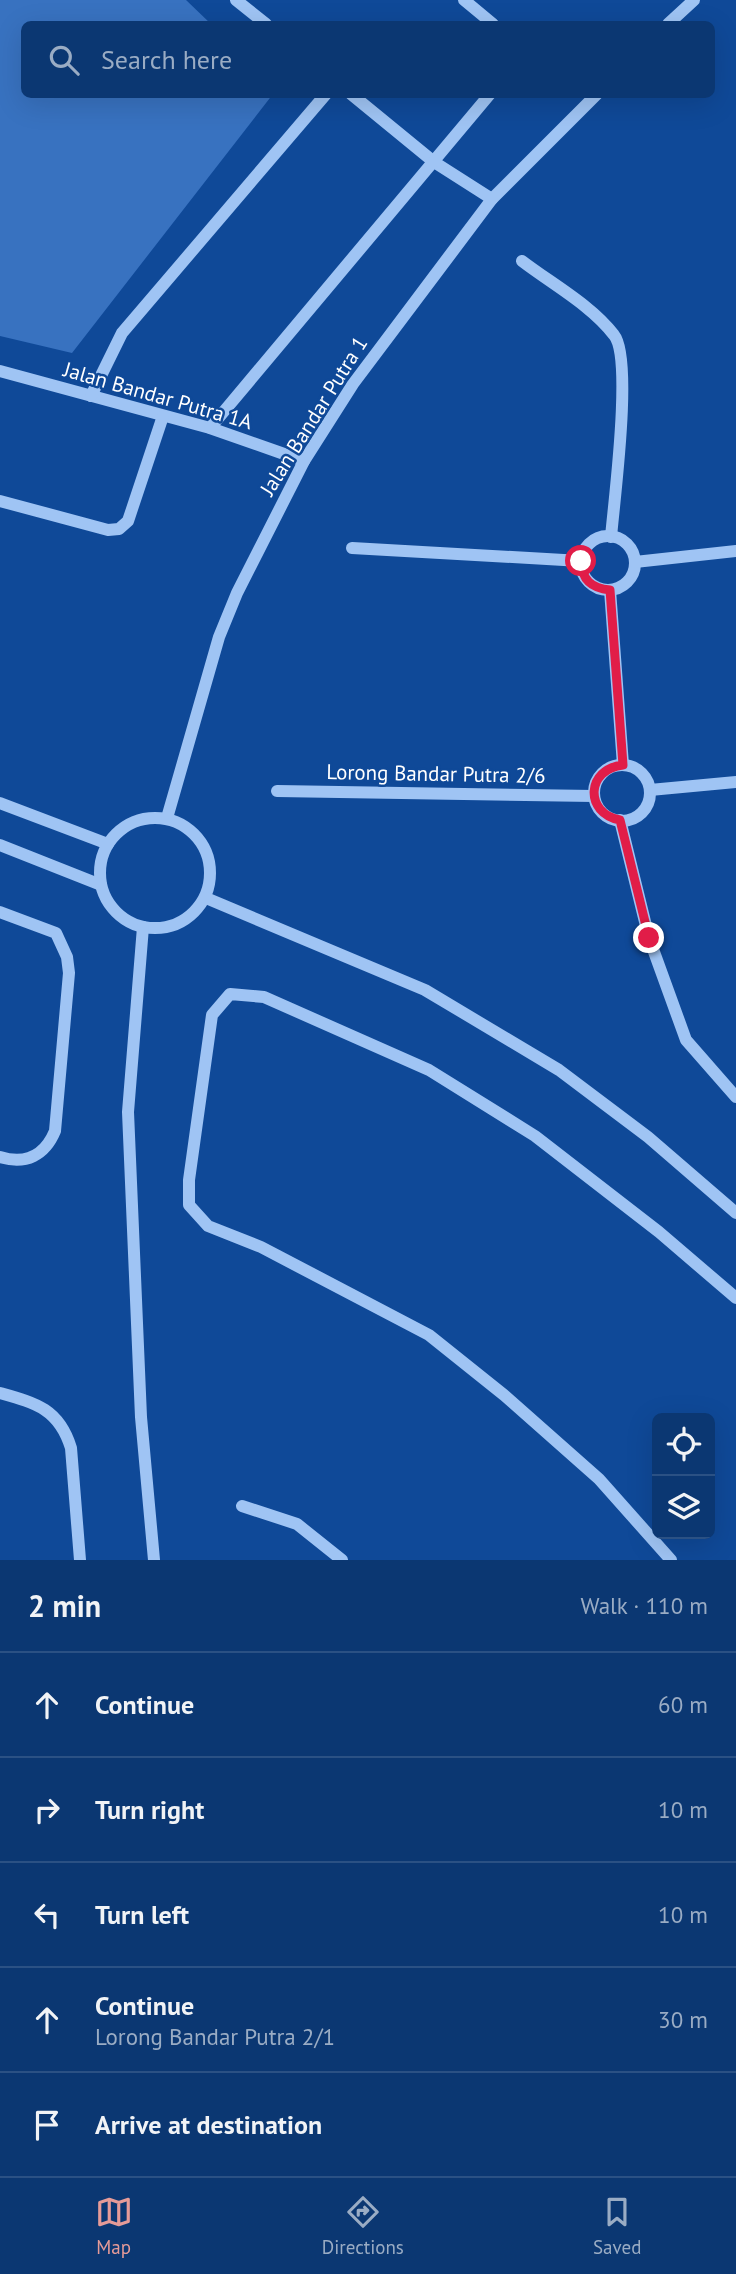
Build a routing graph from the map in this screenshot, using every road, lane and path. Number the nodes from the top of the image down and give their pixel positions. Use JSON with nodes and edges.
{"nodes":[{"id":1,"x":236,"y":0,"type":"edge"},
{"id":2,"x":464,"y":0,"type":"edge"},
{"id":3,"x":694,"y":0,"type":"edge"},
{"id":4,"x":262,"y":21,"type":"edge"},
{"id":5,"x":489,"y":21,"type":"edge"},
{"id":6,"x":671,"y":21,"type":"edge"},
{"id":7,"x":323,"y":98,"type":"edge"},
{"id":8,"x":356,"y":98,"type":"edge"},
{"id":9,"x":487,"y":98,"type":"edge"},
{"id":10,"x":593,"y":98,"type":"edge"},
{"id":11,"x":434,"y":162,"type":"junction"},
{"id":12,"x":492,"y":198,"type":"junction"},
{"id":13,"x":522,"y":261,"type":"dead end"},
{"id":14,"x":0,"y":371,"type":"edge"},
{"id":15,"x":91,"y":396,"type":"junction"},
{"id":16,"x":163,"y":416,"type":"junction"},
{"id":17,"x":210,"y":429,"type":"junction"},
{"id":18,"x":304,"y":461,"type":"junction"},
{"id":19,"x":0,"y":501,"type":"edge"},
{"id":20,"x":611,"y":537,"type":"junction"},
{"id":21,"x":352,"y":548,"type":"dead end"},
{"id":22,"x":736,"y":551,"type":"edge"},
{"id":23,"x":581,"y":561,"type":"junction"},
{"id":24,"x":635,"y":562,"type":"junction"},
{"id":25,"x":610,"y":590,"type":"junction"},
{"id":26,"x":623,"y":765,"type":"junction"},
{"id":27,"x":736,"y":782,"type":"edge"},
{"id":28,"x":650,"y":790,"type":"junction"},
{"id":29,"x":277,"y":791,"type":"dead end"},
{"id":30,"x":594,"y":796,"type":"junction"},
{"id":31,"x":0,"y":803,"type":"edge"},
{"id":32,"x":167,"y":818,"type":"junction"},
{"id":33,"x":620,"y":820,"type":"junction"},
{"id":34,"x":108,"y":844,"type":"junction"},
{"id":35,"x":0,"y":845,"type":"edge"},
{"id":36,"x":101,"y":885,"type":"junction"},
{"id":37,"x":206,"y":898,"type":"junction"},
{"id":38,"x":0,"y":912,"type":"edge"},
{"id":39,"x":143,"y":927,"type":"junction"},
{"id":40,"x":736,"y":1097,"type":"edge"},
{"id":41,"x":0,"y":1157,"type":"edge"},
{"id":42,"x":736,"y":1213,"type":"edge"},
{"id":43,"x":736,"y":1298,"type":"edge"},
{"id":44,"x":0,"y":1393,"type":"edge"},
{"id":45,"x":242,"y":1506,"type":"dead end"},
{"id":46,"x":80,"y":1560,"type":"edge"},
{"id":47,"x":154,"y":1560,"type":"edge"},
{"id":48,"x":342,"y":1560,"type":"edge"},
{"id":49,"x":671,"y":1560,"type":"edge"}],
"edges":[{"from":1,"to":4,"type":"street"},
{"from":2,"to":5,"type":"street"},
{"from":3,"to":6,"type":"street"},
{"from":7,"to":15,"type":"street"},
{"from":8,"to":11,"type":"street"},
{"from":9,"to":11,"type":"street"},
{"from":10,"to":12,"type":"street","name":"Jalan Bandar Putra 1"},
{"from":11,"to":12,"type":"street"},
{"from":11,"to":17,"type":"street"},
{"from":12,"to":18,"type":"street","name":"Jalan Bandar Putra 1"},
{"from":13,"to":20,"type":"street"},
{"from":14,"to":15,"type":"street","name":"Jalan Bandar Putra 1A"},
{"from":15,"to":16,"type":"street","name":"Jalan Bandar Putra 1A"},
{"from":16,"to":17,"type":"street","name":"Jalan Bandar Putra 1A"},
{"from":16,"to":19,"type":"street"},
{"from":17,"to":18,"type":"street","name":"Jalan Bandar Putra 1A"},
{"from":18,"to":32,"type":"street","name":"Jalan Bandar Putra 1"},
{"from":20,"to":23,"type":"street"},
{"from":20,"to":24,"type":"street"},
{"from":21,"to":23,"type":"street"},
{"from":22,"to":24,"type":"street"},
{"from":23,"to":25,"type":"street"},
{"from":24,"to":25,"type":"street"},
{"from":25,"to":26,"type":"street"},
{"from":26,"to":28,"type":"street"},
{"from":26,"to":30,"type":"street"},
{"from":27,"to":28,"type":"street"},
{"from":28,"to":33,"type":"street"},
{"from":29,"to":30,"type":"street","name":"Lorong Bandar Putra 2/6"},
{"from":30,"to":33,"type":"street"},
{"from":31,"to":34,"type":"street"},
{"from":32,"to":34,"type":"street"},
{"from":32,"to":37,"type":"street"},
{"from":33,"to":40,"type":"street"},
{"from":34,"to":36,"type":"street"},
{"from":35,"to":36,"type":"street"},
{"from":36,"to":39,"type":"street"},
{"from":37,"to":39,"type":"street"},
{"from":37,"to":42,"type":"street"},
{"from":38,"to":41,"type":"street"},
{"from":39,"to":47,"type":"street"},
{"from":43,"to":49,"type":"street"},
{"from":44,"to":46,"type":"street"},
{"from":45,"to":48,"type":"street"}]}
